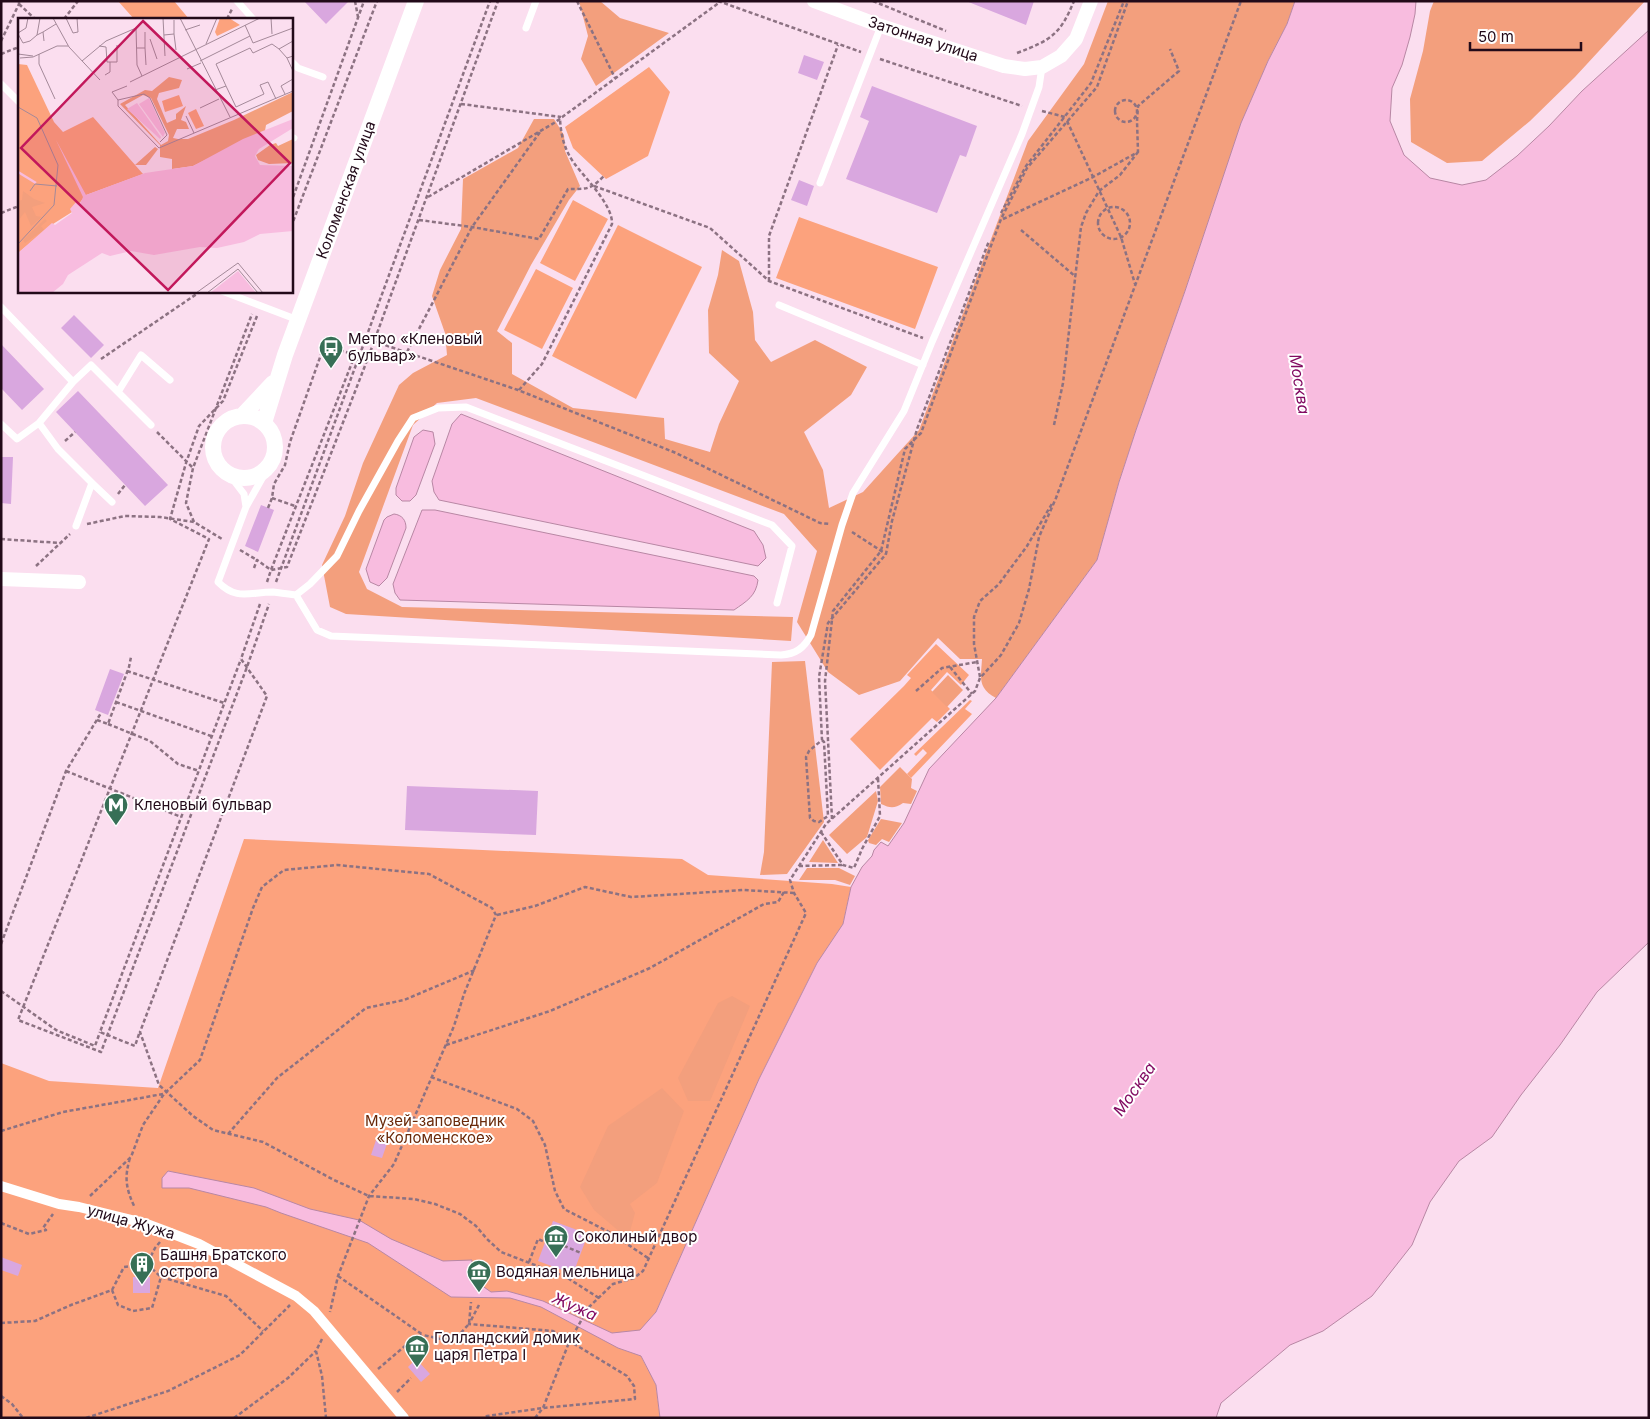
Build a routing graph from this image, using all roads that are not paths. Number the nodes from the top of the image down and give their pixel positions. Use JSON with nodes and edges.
{"nodes":[{"id":1,"x":236,"y":1,"type":"edge"},
{"id":2,"x":416,"y":1,"type":"edge"},
{"id":3,"x":536,"y":1,"type":"edge"},
{"id":4,"x":814,"y":1,"type":"edge"},
{"id":5,"x":1091,"y":1,"type":"edge"},
{"id":6,"x":252,"y":18,"type":"edge"},
{"id":7,"x":881,"y":26,"type":"junction"},
{"id":8,"x":526,"y":28,"type":"dead end"},
{"id":9,"x":292,"y":62,"type":"edge"},
{"id":10,"x":1042,"y":66,"type":"junction"},
{"id":11,"x":323,"y":78,"type":"dead end"},
{"id":12,"x":1,"y":84,"type":"edge"},
{"id":13,"x":18,"y":101,"type":"edge"},
{"id":14,"x":820,"y":183,"type":"dead end"},
{"id":15,"x":225,"y":292,"type":"edge"},
{"id":16,"x":780,"y":305,"type":"dead end"},
{"id":17,"x":1,"y":307,"type":"edge"},
{"id":18,"x":298,"y":320,"type":"junction"},
{"id":19,"x":923,"y":365,"type":"junction"},
{"id":20,"x":277,"y":379,"type":"junction"},
{"id":21,"x":170,"y":380,"type":"dead end"},
{"id":22,"x":73,"y":382,"type":"junction"},
{"id":23,"x":118,"y":392,"type":"junction"},
{"id":24,"x":242,"y":416,"type":"junction"},
{"id":25,"x":39,"y":423,"type":"junction"},
{"id":26,"x":264,"y":423,"type":"junction"},
{"id":27,"x":1,"y":424,"type":"edge"},
{"id":28,"x":151,"y":425,"type":"road end"},
{"id":29,"x":269,"y":466,"type":"junction"},
{"id":30,"x":228,"y":473,"type":"junction"},
{"id":31,"x":92,"y":483,"type":"junction"},
{"id":32,"x":112,"y":502,"type":"dead end"},
{"id":33,"x":246,"y":507,"type":"junction"},
{"id":34,"x":76,"y":526,"type":"road end"},
{"id":35,"x":1,"y":579,"type":"edge"},
{"id":36,"x":78,"y":582,"type":"dead end"},
{"id":37,"x":296,"y":595,"type":"junction"},
{"id":38,"x":777,"y":603,"type":"dead end"},
{"id":39,"x":1,"y":1186,"type":"edge"},
{"id":40,"x":404,"y":1418,"type":"edge"}],
"edges":[{"from":1,"to":6,"type":"lane"},
{"from":2,"to":18,"type":"street","name":"Коломенская улица"},
{"from":3,"to":8,"type":"lane"},
{"from":4,"to":7,"type":"street","name":"Затонная улица"},
{"from":5,"to":10,"type":"street"},
{"from":7,"to":10,"type":"street","name":"Затонная улица"},
{"from":7,"to":14,"type":"lane"},
{"from":9,"to":11,"type":"lane"},
{"from":10,"to":19,"type":"lane"},
{"from":12,"to":13,"type":"lane"},
{"from":15,"to":18,"type":"lane"},
{"from":16,"to":19,"type":"lane"},
{"from":17,"to":22,"type":"lane"},
{"from":18,"to":20,"type":"street","name":"Коломенская улица"},
{"from":19,"to":37,"type":"lane"},
{"from":20,"to":24,"type":"street","name":"Коломенская улица"},
{"from":20,"to":26,"type":"street","name":"Коломенская улица"},
{"from":21,"to":23,"type":"lane"},
{"from":22,"to":23,"type":"lane"},
{"from":22,"to":25,"type":"lane"},
{"from":23,"to":28,"type":"lane"},
{"from":24,"to":26,"type":"street"},
{"from":24,"to":30,"type":"street","name":"Коломенская улица"},
{"from":25,"to":27,"type":"lane"},
{"from":25,"to":31,"type":"lane"},
{"from":26,"to":29,"type":"street"},
{"from":29,"to":30,"type":"street"},
{"from":29,"to":33,"type":"lane"},
{"from":30,"to":33,"type":"lane"},
{"from":31,"to":32,"type":"lane"},
{"from":31,"to":34,"type":"lane"},
{"from":33,"to":37,"type":"lane"},
{"from":35,"to":36,"type":"street"},
{"from":37,"to":38,"type":"lane"},
{"from":39,"to":40,"type":"street","name":"улица Жужа"}]}
